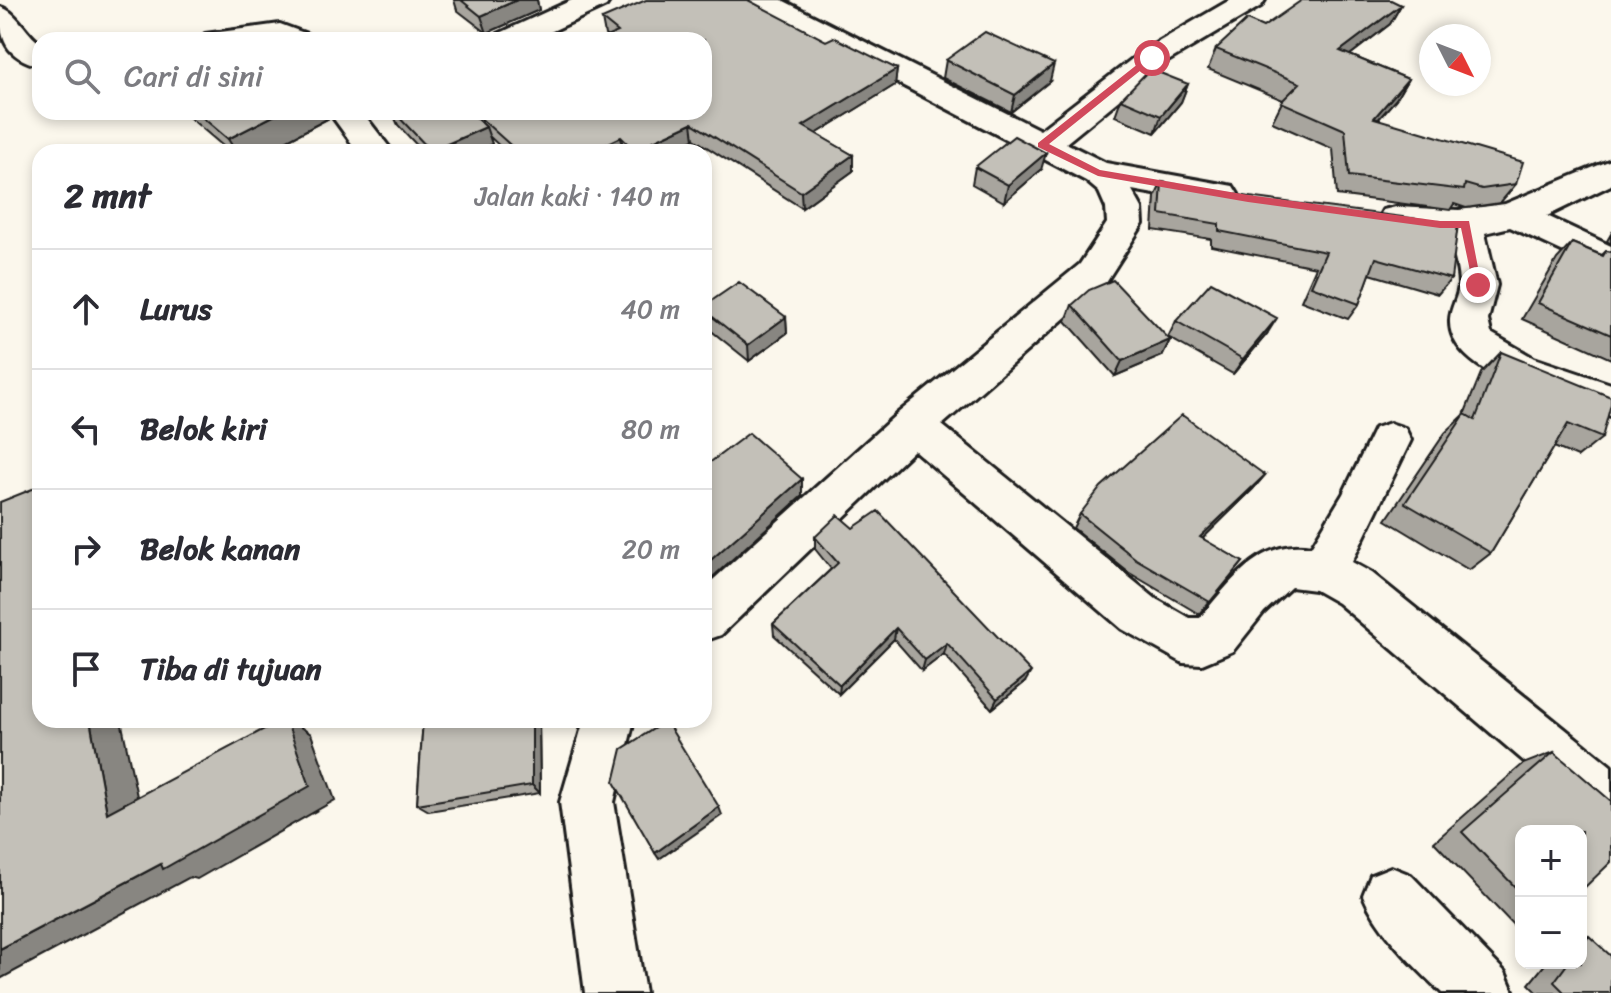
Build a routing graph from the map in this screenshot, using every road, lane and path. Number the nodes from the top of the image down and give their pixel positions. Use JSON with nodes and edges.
{"nodes":[{"id":1,"x":596,"y":0,"type":"edge"},
{"id":2,"x":760,"y":0,"type":"edge"},
{"id":3,"x":1251,"y":0,"type":"edge"},
{"id":4,"x":0,"y":16,"type":"edge"},
{"id":5,"x":526,"y":32,"type":"edge"},
{"id":6,"x":32,"y":51,"type":"edge"},
{"id":7,"x":351,"y":120,"type":"edge"},
{"id":8,"x":370,"y":144,"type":"edge"},
{"id":9,"x":1042,"y":145,"type":"junction"},
{"id":10,"x":1611,"y":171,"type":"edge"},
{"id":11,"x":1098,"y":173,"type":"junction"},
{"id":12,"x":1248,"y":199,"type":"edge"},
{"id":13,"x":1370,"y":215,"type":"edge"},
{"id":14,"x":1517,"y":216,"type":"junction"},
{"id":15,"x":1465,"y":224,"type":"junction"},
{"id":16,"x":1611,"y":261,"type":"edge"},
{"id":17,"x":1611,"y":400,"type":"edge"},
{"id":18,"x":913,"y":425,"type":"junction"},
{"id":19,"x":1390,"y":440,"type":"dead end"},
{"id":20,"x":1323,"y":570,"type":"junction"},
{"id":21,"x":712,"y":612,"type":"edge"},
{"id":22,"x":607,"y":728,"type":"edge"},
{"id":23,"x":1611,"y":800,"type":"edge"},
{"id":24,"x":1391,"y":895,"type":"dead end"},
{"id":25,"x":615,"y":993,"type":"edge"},
{"id":26,"x":1484,"y":993,"type":"edge"}],
"edges":[{"from":1,"to":5,"type":"street"},
{"from":2,"to":9,"type":"street"},
{"from":3,"to":9,"type":"street"},
{"from":4,"to":6,"type":"street"},
{"from":7,"to":8,"type":"street"},
{"from":9,"to":11,"type":"street"},
{"from":10,"to":14,"type":"street"},
{"from":11,"to":12,"type":"street"},
{"from":11,"to":18,"type":"street"},
{"from":13,"to":15,"type":"street"},
{"from":14,"to":15,"type":"street"},
{"from":14,"to":16,"type":"street"},
{"from":15,"to":17,"type":"street"},
{"from":18,"to":20,"type":"street"},
{"from":18,"to":21,"type":"street"},
{"from":19,"to":20,"type":"street"},
{"from":20,"to":23,"type":"street"},
{"from":22,"to":25,"type":"street"},
{"from":24,"to":26,"type":"street"}]}
